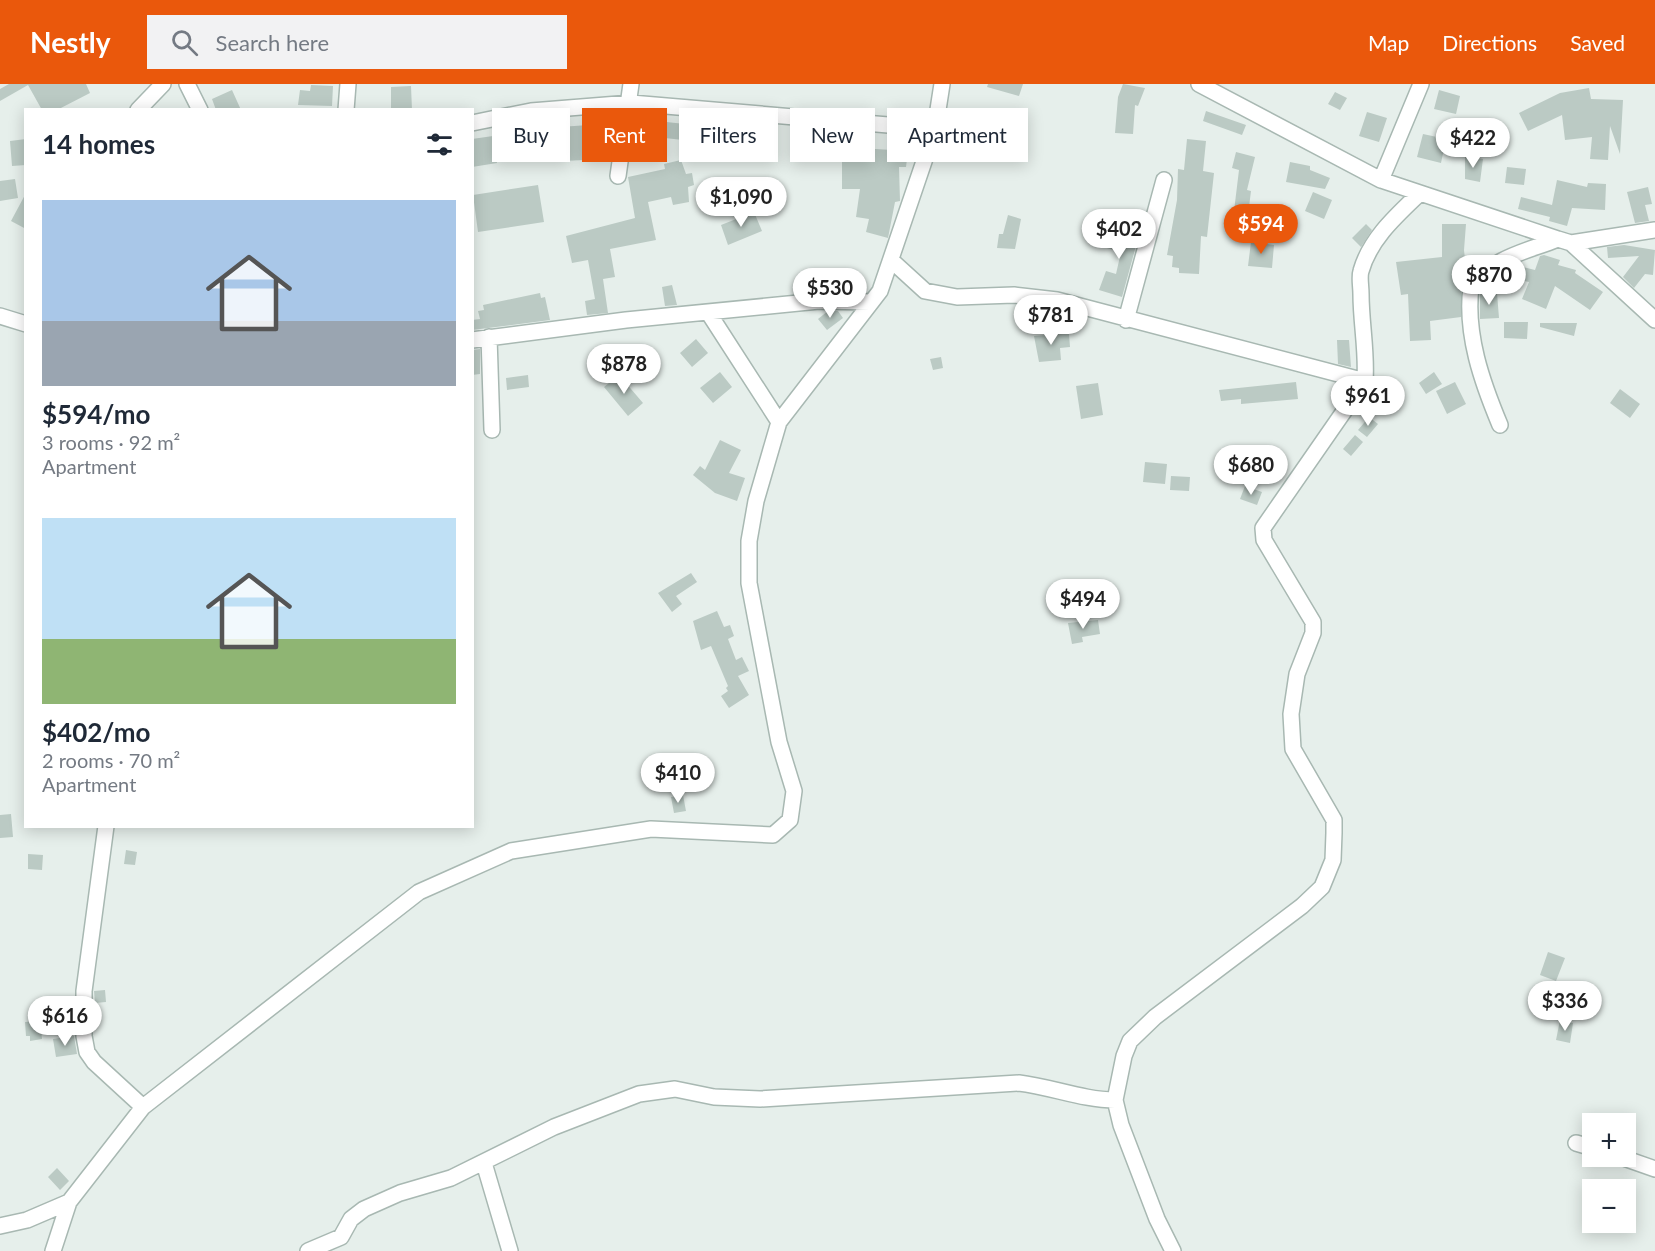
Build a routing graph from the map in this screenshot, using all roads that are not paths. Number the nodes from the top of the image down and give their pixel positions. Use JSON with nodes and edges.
{"nodes":[{"id":1,"x":164,"y":84,"type":"edge"},
{"id":2,"x":187,"y":84,"type":"edge"},
{"id":3,"x":348,"y":84,"type":"edge"},
{"id":4,"x":631,"y":84,"type":"edge"},
{"id":5,"x":942,"y":84,"type":"edge"},
{"id":6,"x":1199,"y":84,"type":"edge"},
{"id":7,"x":1421,"y":84,"type":"edge"},
{"id":8,"x":631,"y":103,"type":"junction"},
{"id":9,"x":140,"y":108,"type":"edge"},
{"id":10,"x":199,"y":108,"type":"edge"},
{"id":11,"x":346,"y":108,"type":"edge"},
{"id":12,"x":938,"y":108,"type":"edge"},
{"id":13,"x":474,"y":123,"type":"edge"},
{"id":14,"x":887,"y":125,"type":"edge"},
{"id":15,"x":924,"y":162,"type":"edge"},
{"id":16,"x":618,"y":176,"type":"dead end"},
{"id":17,"x":1164,"y":180,"type":"dead end"},
{"id":18,"x":1381,"y":180,"type":"junction"},
{"id":19,"x":1419,"y":195,"type":"junction"},
{"id":20,"x":1655,"y":230,"type":"edge"},
{"id":21,"x":1564,"y":241,"type":"junction"},
{"id":22,"x":891,"y":260,"type":"junction"},
{"id":23,"x":870,"y":302,"type":"junction"},
{"id":24,"x":708,"y":312,"type":"junction"},
{"id":25,"x":0,"y":316,"type":"edge"},
{"id":26,"x":1126,"y":320,"type":"junction"},
{"id":27,"x":1655,"y":320,"type":"edge"},
{"id":28,"x":24,"y":323,"type":"edge"},
{"id":29,"x":489,"y":337,"type":"junction"},
{"id":30,"x":474,"y":340,"type":"edge"},
{"id":31,"x":1365,"y":381,"type":"junction"},
{"id":32,"x":779,"y":422,"type":"junction"},
{"id":33,"x":1500,"y":425,"type":"dead end"},
{"id":34,"x":492,"y":430,"type":"dead end"},
{"id":35,"x":106,"y":828,"type":"edge"},
{"id":36,"x":1115,"y":1100,"type":"junction"},
{"id":37,"x":143,"y":1107,"type":"junction"},
{"id":38,"x":1576,"y":1143,"type":"dead end"},
{"id":39,"x":1582,"y":1145,"type":"edge"},
{"id":40,"x":1636,"y":1162,"type":"edge"},
{"id":41,"x":484,"y":1163,"type":"junction"},
{"id":42,"x":1655,"y":1169,"type":"edge"},
{"id":43,"x":69,"y":1202,"type":"junction"},
{"id":44,"x":0,"y":1226,"type":"edge"},
{"id":45,"x":53,"y":1251,"type":"edge"},
{"id":46,"x":308,"y":1251,"type":"edge"},
{"id":47,"x":510,"y":1251,"type":"edge"},
{"id":48,"x":1173,"y":1251,"type":"edge"}],
"edges":[{"from":1,"to":9,"type":"street"},
{"from":2,"to":10,"type":"street"},
{"from":3,"to":11,"type":"street"},
{"from":4,"to":8,"type":"street"},
{"from":5,"to":12,"type":"street"},
{"from":6,"to":18,"type":"street"},
{"from":7,"to":18,"type":"street"},
{"from":8,"to":13,"type":"street"},
{"from":8,"to":14,"type":"street"},
{"from":8,"to":16,"type":"street"},
{"from":15,"to":22,"type":"street"},
{"from":17,"to":26,"type":"street"},
{"from":18,"to":19,"type":"street"},
{"from":19,"to":21,"type":"street"},
{"from":19,"to":31,"type":"street"},
{"from":20,"to":21,"type":"street"},
{"from":21,"to":27,"type":"street"},
{"from":21,"to":33,"type":"street"},
{"from":22,"to":23,"type":"street"},
{"from":22,"to":26,"type":"street"},
{"from":23,"to":24,"type":"street"},
{"from":23,"to":32,"type":"street"},
{"from":24,"to":29,"type":"street"},
{"from":24,"to":32,"type":"street"},
{"from":25,"to":28,"type":"street"},
{"from":26,"to":31,"type":"street"},
{"from":29,"to":30,"type":"street"},
{"from":29,"to":34,"type":"street"},
{"from":31,"to":36,"type":"street"},
{"from":32,"to":37,"type":"street"},
{"from":35,"to":37,"type":"street"},
{"from":36,"to":41,"type":"street"},
{"from":36,"to":48,"type":"street"},
{"from":37,"to":43,"type":"street"},
{"from":38,"to":39,"type":"street"},
{"from":40,"to":42,"type":"street"},
{"from":41,"to":46,"type":"street"},
{"from":41,"to":47,"type":"street"},
{"from":43,"to":44,"type":"street"},
{"from":43,"to":45,"type":"street"}]}
